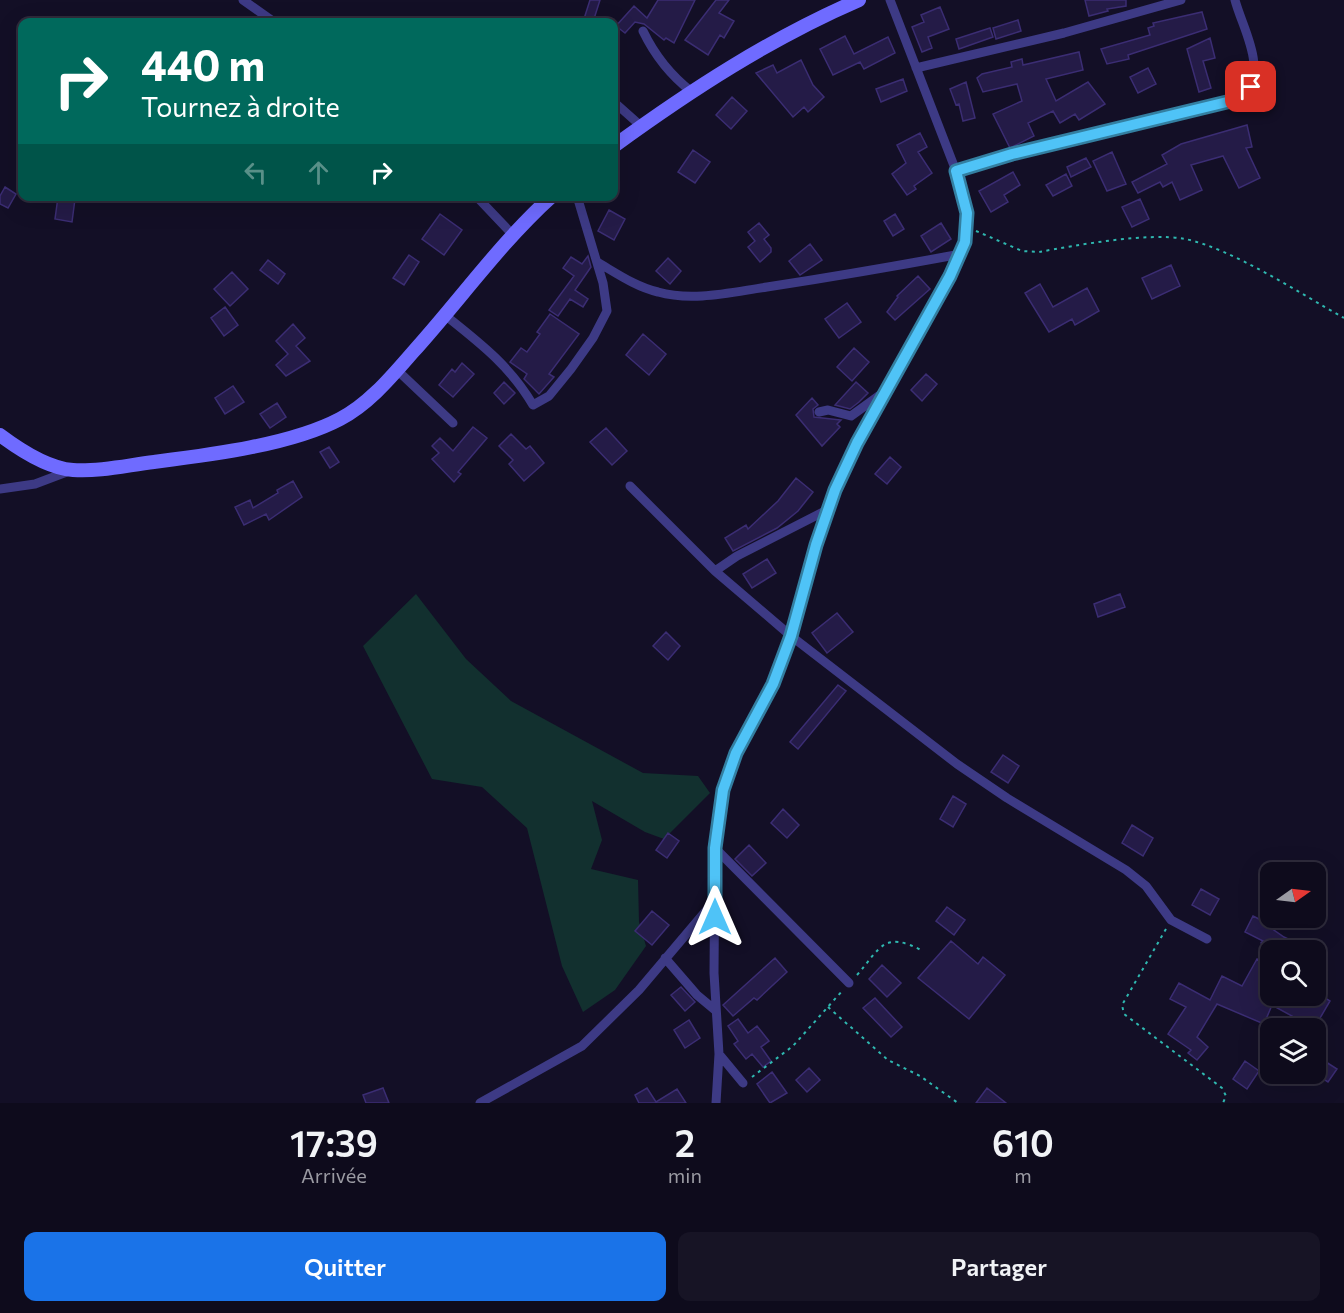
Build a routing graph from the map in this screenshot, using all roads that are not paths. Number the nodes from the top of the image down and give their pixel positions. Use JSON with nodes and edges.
{"nodes":[{"id":1,"x":243,"y":0,"type":"edge"},
{"id":2,"x":857,"y":0,"type":"edge"},
{"id":3,"x":890,"y":0,"type":"edge"},
{"id":4,"x":1181,"y":0,"type":"edge"},
{"id":5,"x":1235,"y":0,"type":"edge"},
{"id":6,"x":268,"y":18,"type":"edge"},
{"id":7,"x":643,"y":31,"type":"dead end"},
{"id":8,"x":916,"y":68,"type":"junction"},
{"id":9,"x":692,"y":92,"type":"junction"},
{"id":10,"x":618,"y":106,"type":"edge"},
{"id":11,"x":641,"y":126,"type":"junction"},
{"id":12,"x":618,"y":143,"type":"edge"},
{"id":13,"x":956,"y":171,"type":"junction"},
{"id":14,"x":481,"y":201,"type":"edge"},
{"id":15,"x":547,"y":201,"type":"edge"},
{"id":16,"x":579,"y":201,"type":"edge"},
{"id":17,"x":512,"y":234,"type":"junction"},
{"id":18,"x":961,"y":254,"type":"junction"},
{"id":19,"x":597,"y":262,"type":"junction"},
{"id":20,"x":446,"y":316,"type":"junction"},
{"id":21,"x":397,"y":370,"type":"junction"},
{"id":22,"x":885,"y":392,"type":"junction"},
{"id":23,"x":819,"y":412,"type":"dead end"},
{"id":24,"x":453,"y":423,"type":"dead end"},
{"id":25,"x":0,"y":435,"type":"edge"},
{"id":26,"x":72,"y":470,"type":"junction"},
{"id":27,"x":630,"y":486,"type":"dead end"},
{"id":28,"x":0,"y":489,"type":"edge"},
{"id":29,"x":827,"y":510,"type":"junction"},
{"id":30,"x":715,"y":571,"type":"junction"},
{"id":31,"x":791,"y":636,"type":"junction"},
{"id":32,"x":715,"y":848,"type":"junction"},
{"id":33,"x":716,"y":899,"type":"junction"},
{"id":34,"x":1207,"y":939,"type":"dead end"},
{"id":35,"x":665,"y":958,"type":"junction"},
{"id":36,"x":849,"y":983,"type":"road end"},
{"id":37,"x":715,"y":1010,"type":"junction"},
{"id":38,"x":719,"y":1054,"type":"junction"},
{"id":39,"x":743,"y":1083,"type":"road end"},
{"id":40,"x":480,"y":1103,"type":"edge"},
{"id":41,"x":716,"y":1103,"type":"edge"}],
"edges":[{"from":1,"to":6,"type":"street"},
{"from":2,"to":9,"type":"main road"},
{"from":3,"to":8,"type":"street"},
{"from":4,"to":8,"type":"street"},
{"from":5,"to":13,"type":"street"},
{"from":7,"to":9,"type":"street"},
{"from":8,"to":13,"type":"street"},
{"from":9,"to":11,"type":"main road"},
{"from":10,"to":11,"type":"street"},
{"from":11,"to":12,"type":"main road"},
{"from":13,"to":18,"type":"street"},
{"from":14,"to":17,"type":"street"},
{"from":15,"to":17,"type":"main road"},
{"from":16,"to":19,"type":"street"},
{"from":17,"to":20,"type":"main road"},
{"from":18,"to":19,"type":"street"},
{"from":18,"to":22,"type":"street"},
{"from":19,"to":20,"type":"street"},
{"from":20,"to":21,"type":"main road"},
{"from":21,"to":24,"type":"street"},
{"from":21,"to":26,"type":"main road"},
{"from":22,"to":23,"type":"street"},
{"from":22,"to":29,"type":"street"},
{"from":25,"to":26,"type":"main road"},
{"from":26,"to":28,"type":"street"},
{"from":27,"to":30,"type":"street"},
{"from":29,"to":30,"type":"street"},
{"from":29,"to":31,"type":"street"},
{"from":30,"to":31,"type":"street"},
{"from":31,"to":32,"type":"street"},
{"from":31,"to":34,"type":"street"},
{"from":32,"to":33,"type":"street"},
{"from":32,"to":36,"type":"street"},
{"from":33,"to":35,"type":"street"},
{"from":33,"to":37,"type":"street"},
{"from":35,"to":37,"type":"street"},
{"from":35,"to":40,"type":"street"},
{"from":37,"to":38,"type":"street"},
{"from":38,"to":39,"type":"street"},
{"from":38,"to":41,"type":"street"}]}
